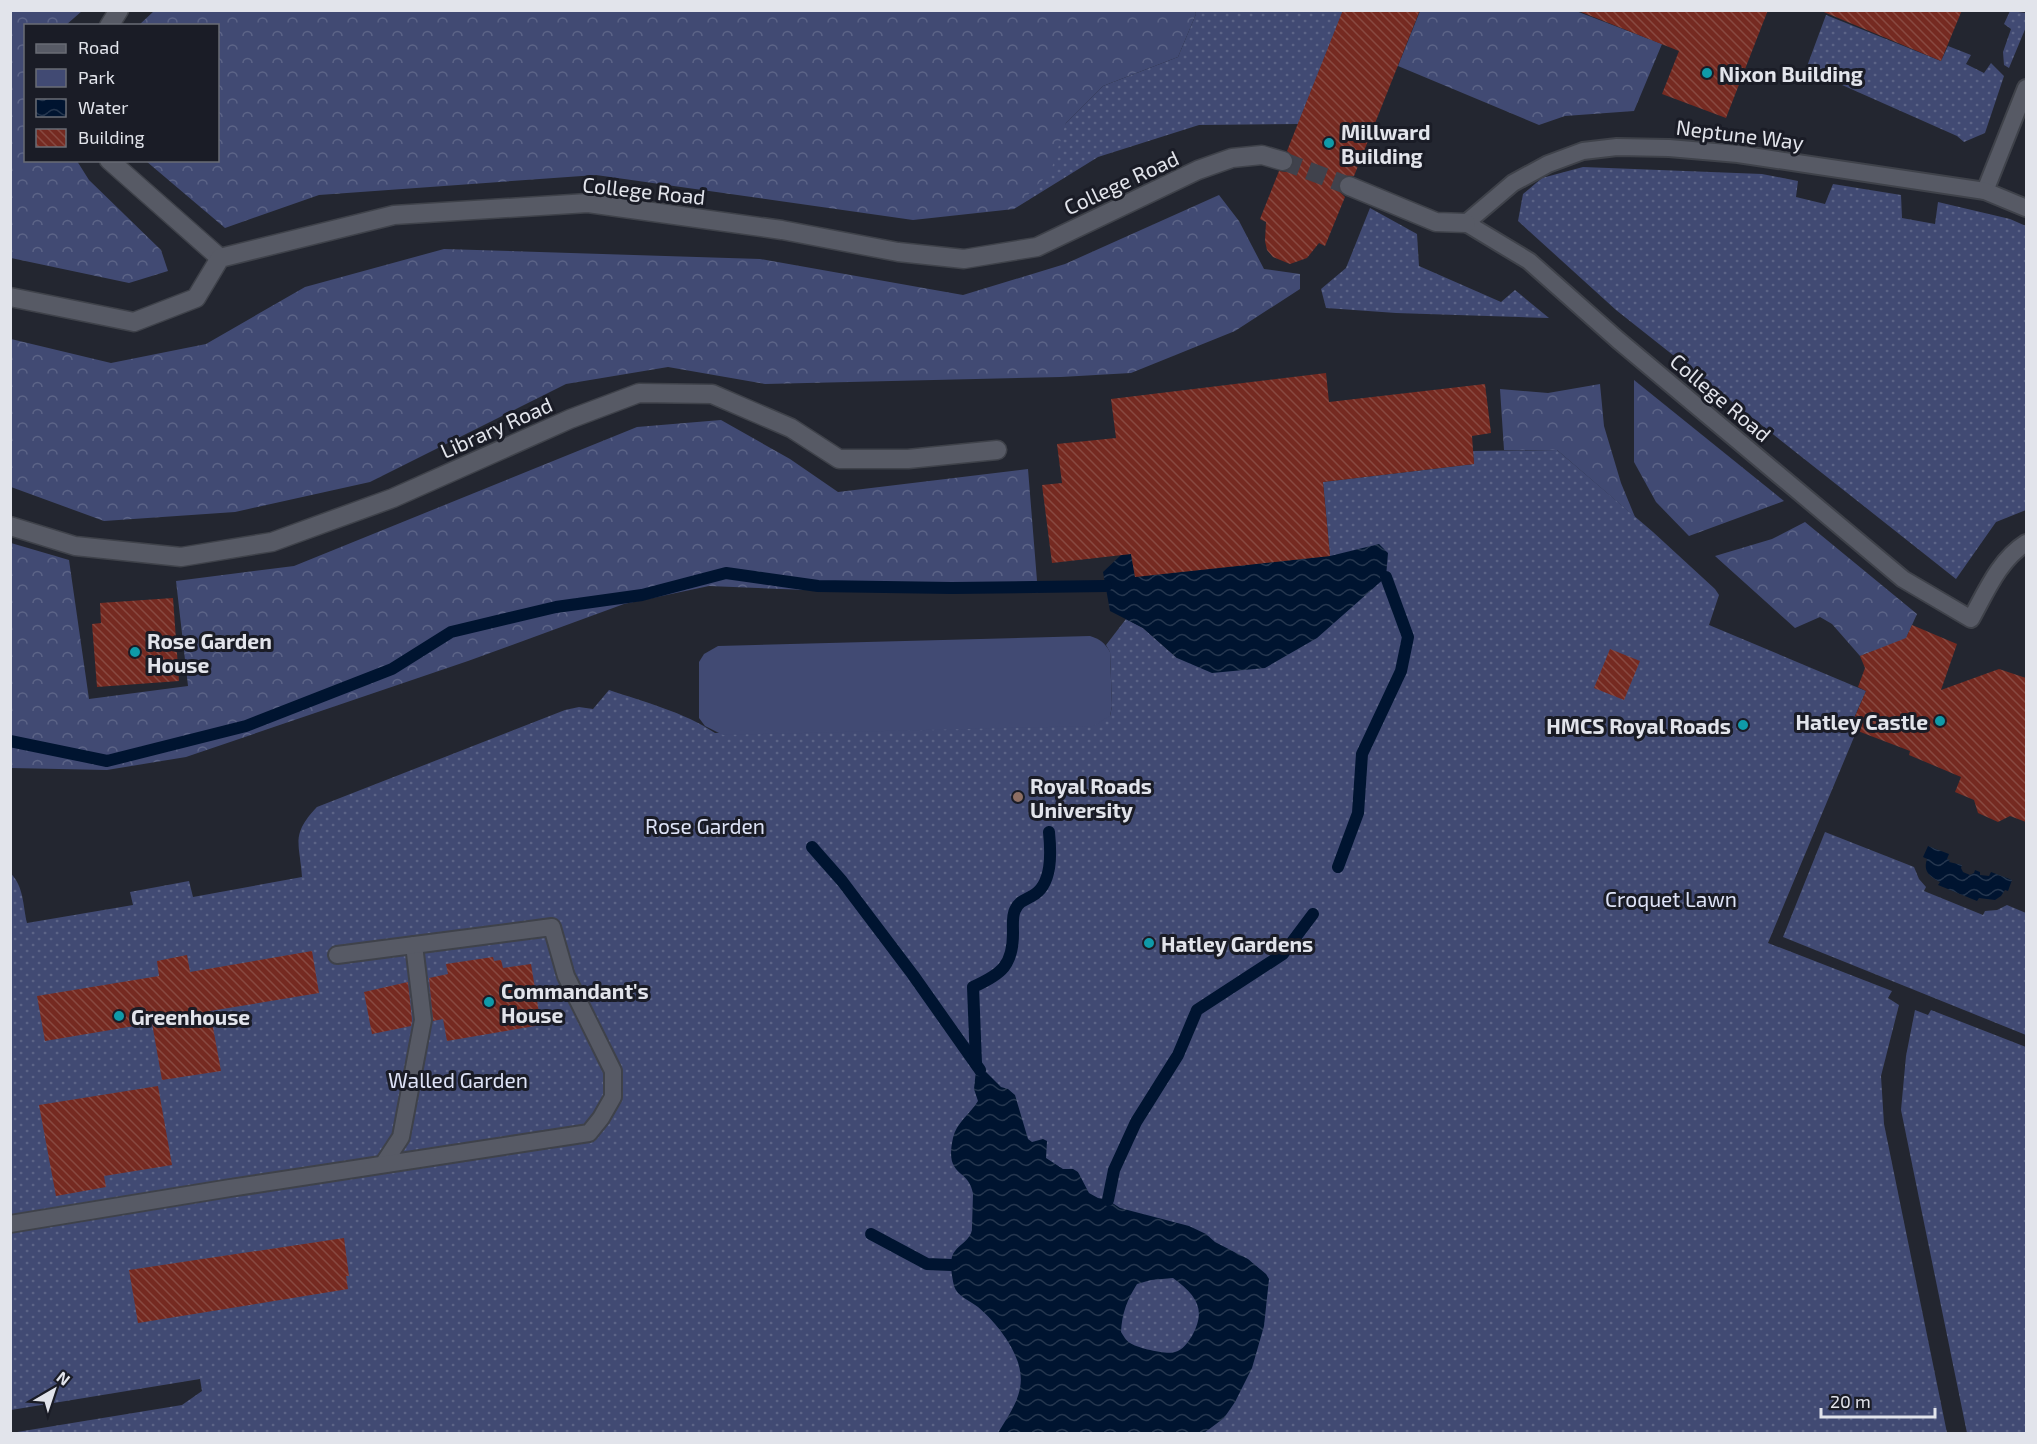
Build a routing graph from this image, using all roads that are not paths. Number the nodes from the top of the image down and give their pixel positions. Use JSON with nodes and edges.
{"nodes":[{"id":1,"x":119,"y":10,"type":"edge"},
{"id":2,"x":110,"y":24,"type":"edge"},
{"id":3,"x":2026,"y":88,"type":"edge"},
{"id":4,"x":1283,"y":161,"type":"tunnel mouth"},
{"id":5,"x":111,"y":162,"type":"edge"},
{"id":6,"x":1349,"y":186,"type":"tunnel mouth"},
{"id":7,"x":1985,"y":191,"type":"junction"},
{"id":8,"x":2026,"y":208,"type":"edge"},
{"id":9,"x":1466,"y":223,"type":"junction"},
{"id":10,"x":220,"y":258,"type":"junction"},
{"id":11,"x":10,"y":297,"type":"edge"},
{"id":12,"x":997,"y":450,"type":"dead end"},
{"id":13,"x":10,"y":526,"type":"edge"},
{"id":14,"x":2026,"y":543,"type":"edge"},
{"id":15,"x":414,"y":945,"type":"junction"},
{"id":16,"x":337,"y":955,"type":"dead end"},
{"id":17,"x":384,"y":1163,"type":"junction"},
{"id":18,"x":10,"y":1224,"type":"edge"}],
"edges":[{"from":1,"to":2,"type":"street"},
{"from":3,"to":7,"type":"lane"},
{"from":4,"to":10,"type":"street","name":"College Road"},
{"from":5,"to":10,"type":"street"},
{"from":6,"to":9,"type":"street","name":"College Road"},
{"from":7,"to":8,"type":"lane","name":"Neptune Way"},
{"from":7,"to":9,"type":"lane","name":"Neptune Way"},
{"from":9,"to":14,"type":"lane","name":"College Road"},
{"from":10,"to":11,"type":"street"},
{"from":12,"to":13,"type":"street","name":"Library Road"},
{"from":15,"to":16,"type":"lane"},
{"from":15,"to":17,"type":"lane"},
{"from":15,"to":17,"type":"lane"},
{"from":17,"to":18,"type":"lane"}]}
